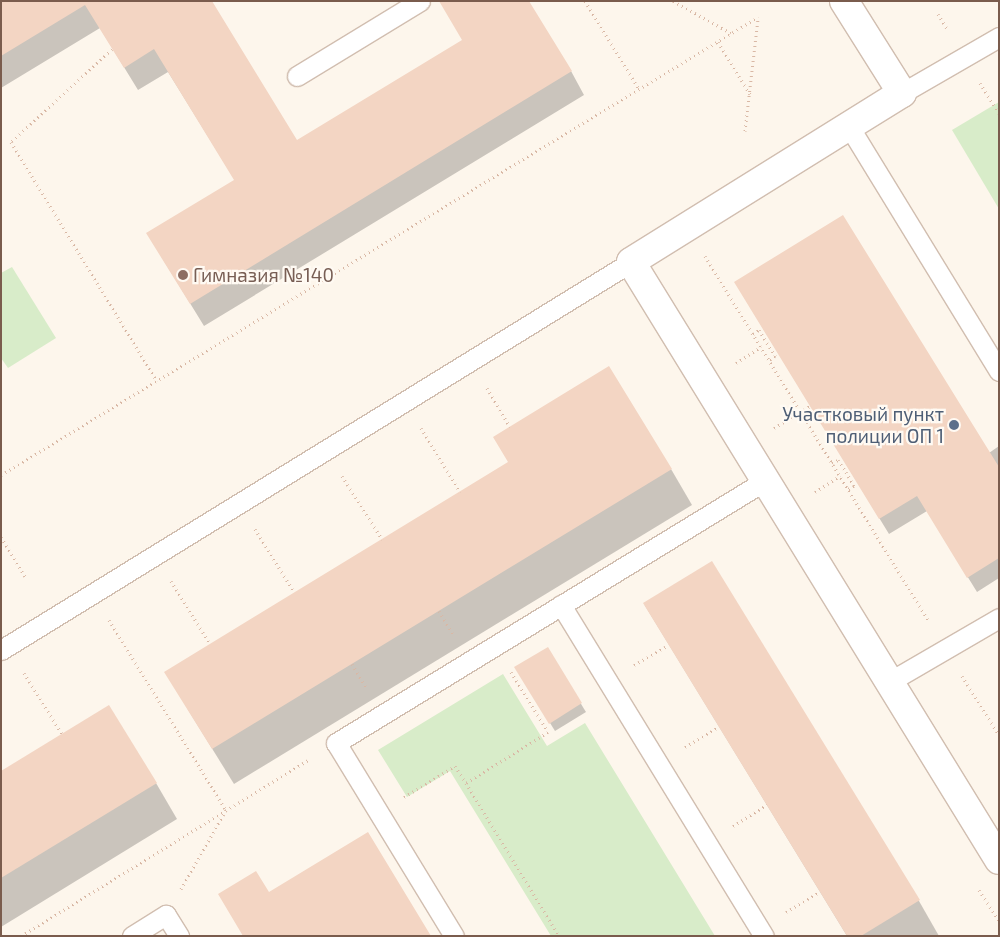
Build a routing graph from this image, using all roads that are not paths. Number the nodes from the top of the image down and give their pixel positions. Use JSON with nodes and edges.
{"nodes":[{"id":1,"x":420,"y":1,"type":"edge"},
{"id":2,"x":844,"y":1,"type":"edge"},
{"id":3,"x":999,"y":37,"type":"edge"},
{"id":4,"x":297,"y":76,"type":"dead end"},
{"id":5,"x":902,"y":94,"type":"junction"},
{"id":6,"x":850,"y":128,"type":"junction"},
{"id":7,"x":632,"y":262,"type":"junction"},
{"id":8,"x":999,"y":371,"type":"edge"},
{"id":9,"x":766,"y":480,"type":"junction"},
{"id":10,"x":561,"y":605,"type":"junction"},
{"id":11,"x":999,"y":618,"type":"edge"},
{"id":12,"x":1,"y":650,"type":"edge"},
{"id":13,"x":889,"y":682,"type":"junction"},
{"id":14,"x":999,"y":860,"type":"edge"},
{"id":15,"x":132,"y":936,"type":"edge"},
{"id":16,"x":179,"y":936,"type":"edge"},
{"id":17,"x":454,"y":936,"type":"edge"},
{"id":18,"x":764,"y":936,"type":"edge"}],
"edges":[{"from":1,"to":4,"type":"lane"},
{"from":2,"to":5,"type":"street"},
{"from":3,"to":5,"type":"lane"},
{"from":5,"to":6,"type":"street"},
{"from":6,"to":7,"type":"street"},
{"from":6,"to":8,"type":"lane"},
{"from":7,"to":9,"type":"street"},
{"from":7,"to":12,"type":"lane"},
{"from":9,"to":10,"type":"lane"},
{"from":9,"to":13,"type":"street"},
{"from":10,"to":17,"type":"lane"},
{"from":10,"to":18,"type":"lane"},
{"from":11,"to":13,"type":"lane"},
{"from":13,"to":14,"type":"street"},
{"from":15,"to":16,"type":"lane"}]}
